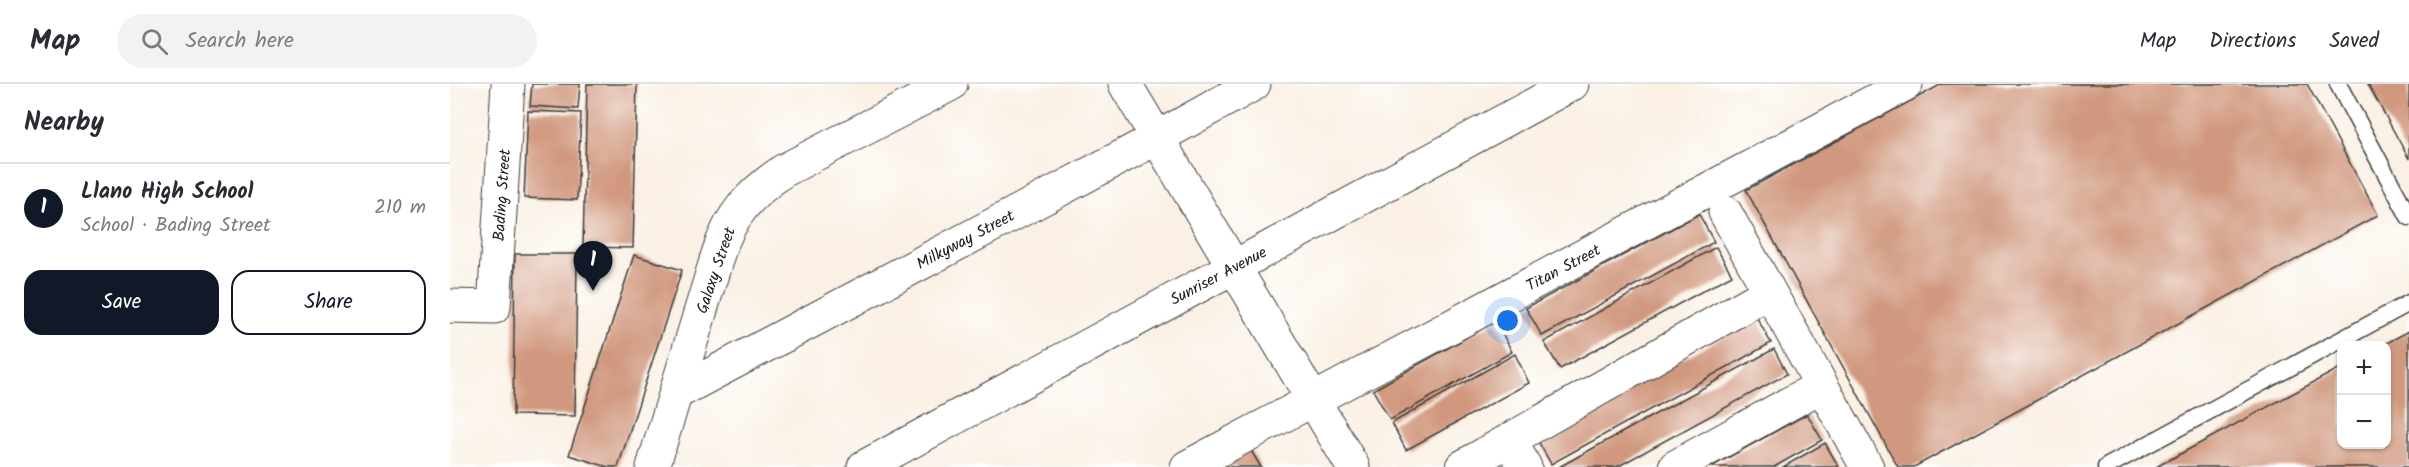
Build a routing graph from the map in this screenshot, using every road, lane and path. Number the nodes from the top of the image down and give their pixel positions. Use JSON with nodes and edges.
{"nodes":[{"id":1,"x":508,"y":84,"type":"edge"},
{"id":2,"x":951,"y":84,"type":"edge"},
{"id":3,"x":1125,"y":84,"type":"edge"},
{"id":4,"x":1254,"y":84,"type":"edge"},
{"id":5,"x":1572,"y":84,"type":"edge"},
{"id":6,"x":1906,"y":84,"type":"edge"},
{"id":7,"x":2338,"y":84,"type":"edge"},
{"id":8,"x":1157,"y":138,"type":"junction"},
{"id":9,"x":1725,"y":212,"type":"dead end"},
{"id":10,"x":2409,"y":217,"type":"edge"},
{"id":11,"x":1233,"y":267,"type":"junction"},
{"id":12,"x":1769,"y":292,"type":"junction"},
{"id":13,"x":2409,"y":303,"type":"edge"},
{"id":14,"x":450,"y":306,"type":"edge"},
{"id":15,"x":1821,"y":386,"type":"junction"},
{"id":16,"x":676,"y":393,"type":"junction"},
{"id":17,"x":1313,"y":400,"type":"junction"},
{"id":18,"x":1517,"y":454,"type":"edge"},
{"id":19,"x":653,"y":467,"type":"edge"},
{"id":20,"x":864,"y":467,"type":"edge"},
{"id":21,"x":1187,"y":467,"type":"edge"},
{"id":22,"x":1353,"y":467,"type":"edge"},
{"id":23,"x":1462,"y":467,"type":"edge"},
{"id":24,"x":1676,"y":467,"type":"edge"},
{"id":25,"x":1867,"y":467,"type":"edge"},
{"id":26,"x":2106,"y":467,"type":"edge"}],
"edges":[{"from":1,"to":14,"type":"street","name":"Bading Street"},
{"from":2,"to":16,"type":"street","name":"Galaxy Street"},
{"from":3,"to":8,"type":"street"},
{"from":4,"to":8,"type":"street","name":"Milkyway Street"},
{"from":5,"to":11,"type":"street","name":"Sunriser Avenue"},
{"from":6,"to":17,"type":"street","name":"Titan Street"},
{"from":7,"to":10,"type":"lane"},
{"from":8,"to":11,"type":"street"},
{"from":8,"to":16,"type":"street","name":"Milkyway Street"},
{"from":9,"to":12,"type":"street"},
{"from":11,"to":17,"type":"street"},
{"from":11,"to":20,"type":"street","name":"Sunriser Avenue"},
{"from":12,"to":15,"type":"street"},
{"from":12,"to":18,"type":"street"},
{"from":13,"to":26,"type":"lane"},
{"from":15,"to":24,"type":"street"},
{"from":15,"to":25,"type":"street"},
{"from":16,"to":19,"type":"street","name":"Galaxy Street"},
{"from":17,"to":21,"type":"street","name":"Titan Street"},
{"from":17,"to":22,"type":"street"},
{"from":18,"to":23,"type":"street"}]}
